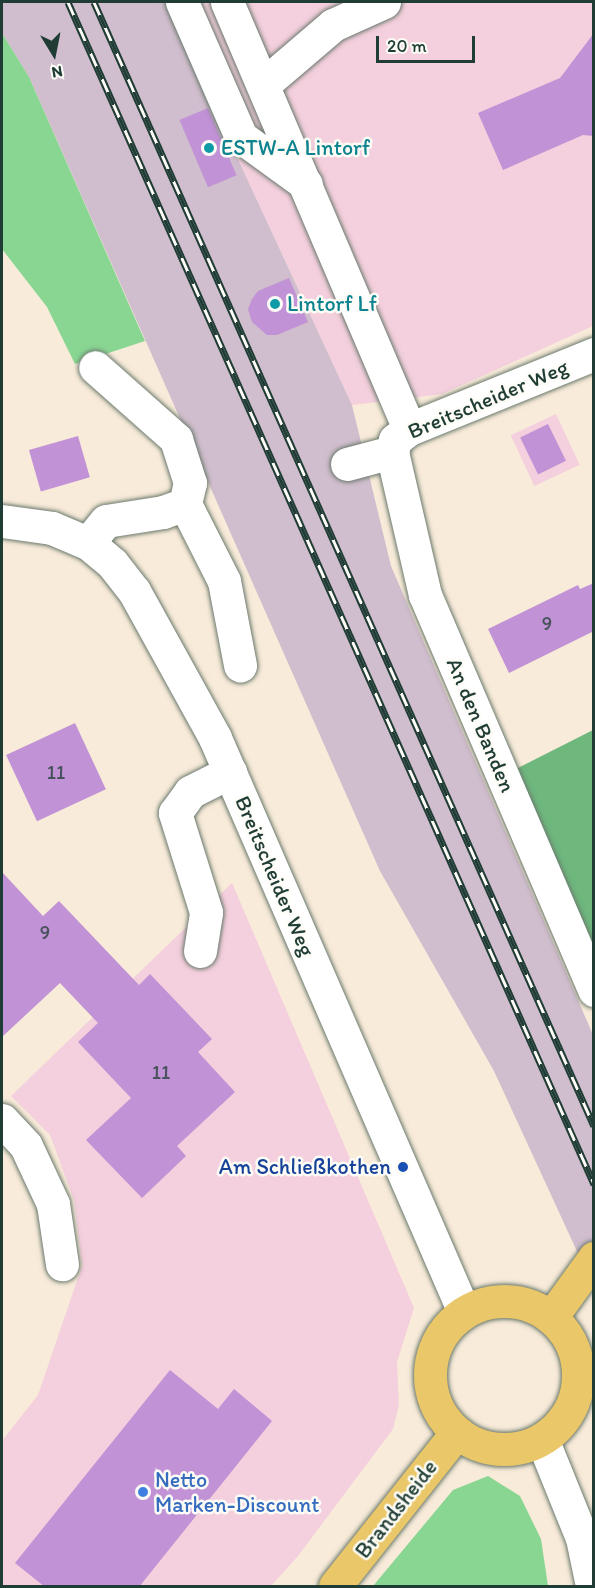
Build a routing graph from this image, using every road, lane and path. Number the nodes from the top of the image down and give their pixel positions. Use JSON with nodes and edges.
{"nodes":[{"id":1,"x":182,"y":2,"type":"edge"},
{"id":2,"x":227,"y":2,"type":"edge"},
{"id":3,"x":384,"y":2,"type":"edge"},
{"id":4,"x":264,"y":84,"type":"junction"},
{"id":5,"x":306,"y":184,"type":"junction"},
{"id":6,"x":594,"y":354,"type":"edge"},
{"id":7,"x":94,"y":367,"type":"dead end"},
{"id":8,"x":400,"y":441,"type":"junction"},
{"id":9,"x":347,"y":464,"type":"dead end"},
{"id":10,"x":185,"y":504,"type":"junction"},
{"id":11,"x":2,"y":521,"type":"edge"},
{"id":12,"x":88,"y":543,"type":"junction"},
{"id":13,"x":240,"y":665,"type":"dead end"},
{"id":14,"x":230,"y":772,"type":"junction"},
{"id":15,"x":200,"y":951,"type":"dead end"},
{"id":16,"x":594,"y":990,"type":"edge"},
{"id":17,"x":2,"y":1120,"type":"edge"},
{"id":18,"x":594,"y":1258,"type":"edge"},
{"id":19,"x":62,"y":1264,"type":"dead end"},
{"id":20,"x":464,"y":1312,"type":"junction"},
{"id":21,"x":552,"y":1316,"type":"junction"},
{"id":22,"x":457,"y":1432,"type":"junction"},
{"id":23,"x":542,"y":1439,"type":"junction"},
{"id":24,"x":335,"y":1587,"type":"edge"},
{"id":25,"x":592,"y":1587,"type":"edge"}],
"edges":[{"from":1,"to":5,"type":"street"},
{"from":2,"to":4,"type":"street","name":"An den Banden"},
{"from":3,"to":4,"type":"street"},
{"from":4,"to":5,"type":"street","name":"An den Banden"},
{"from":5,"to":8,"type":"street","name":"An den Banden"},
{"from":6,"to":8,"type":"street","name":"Breitscheider Weg"},
{"from":7,"to":10,"type":"street"},
{"from":8,"to":9,"type":"street","name":"Breitscheider Weg"},
{"from":8,"to":16,"type":"street","name":"An den Banden"},
{"from":10,"to":12,"type":"street"},
{"from":10,"to":13,"type":"street"},
{"from":11,"to":12,"type":"street","name":"Breitscheider Weg"},
{"from":12,"to":14,"type":"street","name":"Breitscheider Weg"},
{"from":14,"to":15,"type":"street"},
{"from":14,"to":20,"type":"street","name":"Breitscheider Weg"},
{"from":17,"to":19,"type":"street"},
{"from":18,"to":21,"type":"main road"},
{"from":20,"to":21,"type":"main road"},
{"from":20,"to":22,"type":"main road"},
{"from":21,"to":23,"type":"main road"},
{"from":22,"to":23,"type":"main road"},
{"from":22,"to":24,"type":"main road","name":"Brandsheide"},
{"from":23,"to":25,"type":"street"}]}
